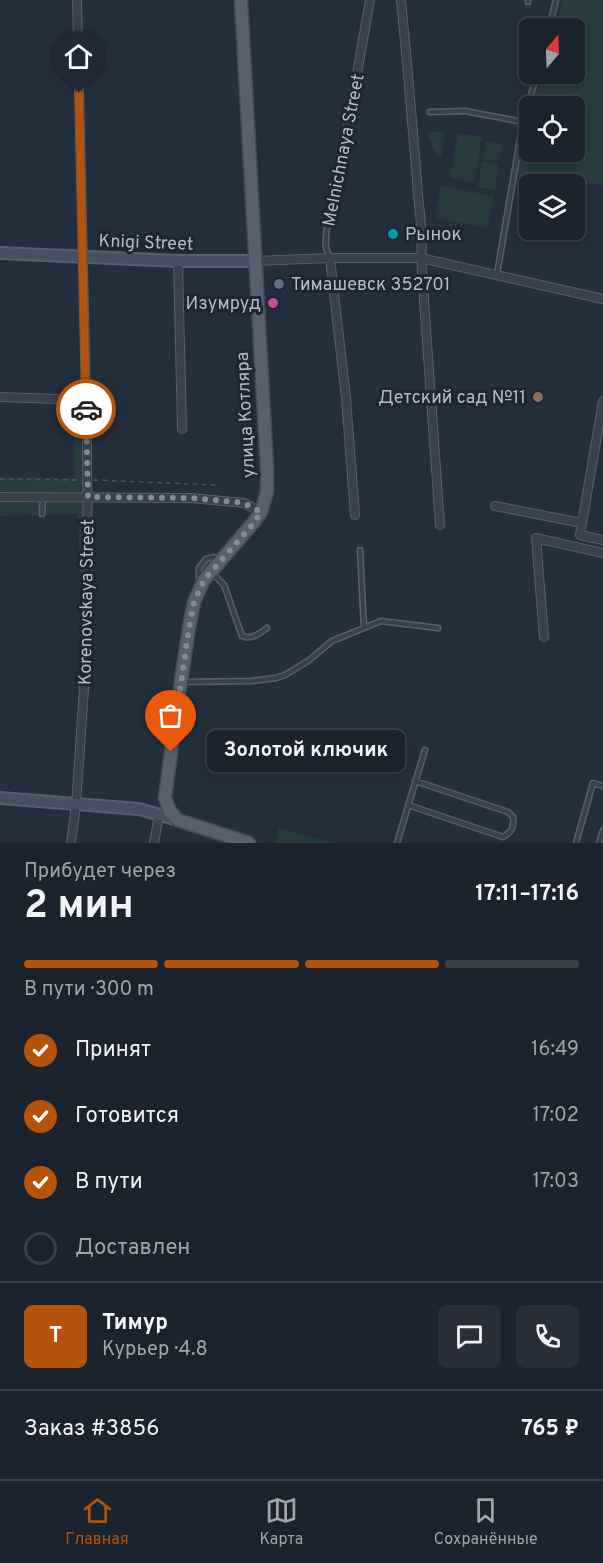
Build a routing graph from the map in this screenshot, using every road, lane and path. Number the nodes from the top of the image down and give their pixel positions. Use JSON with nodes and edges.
{"nodes":[{"id":1,"x":77,"y":0,"type":"edge"},
{"id":2,"x":241,"y":0,"type":"edge"},
{"id":3,"x":370,"y":0,"type":"edge"},
{"id":4,"x":401,"y":0,"type":"edge"},
{"id":5,"x":556,"y":0,"type":"edge"},
{"id":6,"x":552,"y":18,"type":"edge"},
{"id":7,"x":430,"y":112,"type":"dead end"},
{"id":8,"x":519,"y":121,"type":"edge"},
{"id":9,"x":519,"y":146,"type":"edge"},
{"id":10,"x":336,"y":193,"type":"joint"},
{"id":11,"x":0,"y":253,"type":"edge"},
{"id":12,"x":83,"y":256,"type":"junction"},
{"id":13,"x":330,"y":258,"type":"junction"},
{"id":14,"x":421,"y":258,"type":"junction"},
{"id":15,"x":178,"y":261,"type":"junction"},
{"id":16,"x":255,"y":261,"type":"junction"},
{"id":17,"x":497,"y":275,"type":"junction"},
{"id":18,"x":603,"y":299,"type":"edge"},
{"id":19,"x":0,"y":397,"type":"edge"},
{"id":20,"x":86,"y":399,"type":"junction"},
{"id":21,"x":603,"y":402,"type":"edge"},
{"id":22,"x":182,"y":429,"type":"dead end"},
{"id":23,"x":0,"y":479,"type":"edge"},
{"id":24,"x":87,"y":480,"type":"junction"},
{"id":25,"x":216,"y":485,"type":"dead end"},
{"id":26,"x":0,"y":497,"type":"edge"},
{"id":27,"x":43,"y":497,"type":"junction"},
{"id":28,"x":88,"y":497,"type":"junction"},
{"id":29,"x":495,"y":506,"type":"dead end"},
{"id":30,"x":261,"y":512,"type":"junction"},
{"id":31,"x":42,"y":514,"type":"dead end"},
{"id":32,"x":355,"y":515,"type":"dead end"},
{"id":33,"x":582,"y":523,"type":"junction"},
{"id":34,"x":440,"y":525,"type":"dead end"},
{"id":35,"x":603,"y":540,"type":"edge"},
{"id":36,"x":360,"y":549,"type":"dead end"},
{"id":37,"x":603,"y":553,"type":"edge"},
{"id":38,"x":219,"y":561,"type":"junction"},
{"id":39,"x":210,"y":572,"type":"junction"},
{"id":40,"x":199,"y":591,"type":"junction"},
{"id":41,"x":267,"y":628,"type":"dead end"},
{"id":42,"x":364,"y":628,"type":"junction"},
{"id":43,"x":438,"y":628,"type":"dead end"},
{"id":44,"x":543,"y":637,"type":"dead end"},
{"id":45,"x":181,"y":681,"type":"junction"},
{"id":46,"x":425,"y":750,"type":"dead end"},
{"id":47,"x":416,"y":781,"type":"junction"},
{"id":48,"x":603,"y":786,"type":"edge"},
{"id":49,"x":0,"y":798,"type":"edge"},
{"id":50,"x":76,"y":805,"type":"junction"},
{"id":51,"x":408,"y":805,"type":"junction"},
{"id":52,"x":159,"y":815,"type":"junction"},
{"id":53,"x":178,"y":820,"type":"junction"},
{"id":54,"x":603,"y":830,"type":"edge"},
{"id":55,"x":71,"y":843,"type":"edge"},
{"id":56,"x":154,"y":843,"type":"edge"},
{"id":57,"x":249,"y":843,"type":"edge"},
{"id":58,"x":397,"y":843,"type":"edge"},
{"id":59,"x":576,"y":843,"type":"edge"},
{"id":60,"x":599,"y":843,"type":"edge"}],
"edges":[{"from":1,"to":12,"type":"street","name":"Korenovskaya Street"},
{"from":2,"to":16,"type":"main road","name":"улица Котляра"},
{"from":3,"to":10,"type":"street","name":"Melnichnaya Street"},
{"from":4,"to":14,"type":"street"},
{"from":5,"to":6,"type":"lane"},
{"from":7,"to":8,"type":"lane"},
{"from":9,"to":17,"type":"lane"},
{"from":10,"to":13,"type":"lane","name":"Melnichnaya Street"},
{"from":11,"to":12,"type":"street","name":"Knigi Street"},
{"from":12,"to":15,"type":"street","name":"Knigi Street"},
{"from":12,"to":20,"type":"street","name":"Korenovskaya Street"},
{"from":13,"to":14,"type":"street"},
{"from":13,"to":16,"type":"street"},
{"from":13,"to":32,"type":"street","name":"Melnichnaya Street"},
{"from":14,"to":17,"type":"street"},
{"from":14,"to":34,"type":"street"},
{"from":15,"to":16,"type":"street","name":"Knigi Street"},
{"from":15,"to":22,"type":"street"},
{"from":16,"to":30,"type":"main road","name":"улица Котляра"},
{"from":17,"to":18,"type":"street"},
{"from":19,"to":20,"type":"street"},
{"from":20,"to":24,"type":"street","name":"Korenovskaya Street"},
{"from":21,"to":33,"type":"street"},
{"from":23,"to":24,"type":"path"},
{"from":24,"to":25,"type":"path"},
{"from":24,"to":28,"type":"street","name":"Korenovskaya Street"},
{"from":26,"to":27,"type":"street"},
{"from":27,"to":28,"type":"street"},
{"from":27,"to":31,"type":"lane"},
{"from":28,"to":30,"type":"street"},
{"from":28,"to":50,"type":"street","name":"Korenovskaya Street"},
{"from":29,"to":33,"type":"street"},
{"from":30,"to":38,"type":"main road","name":"улица Котляра"},
{"from":33,"to":35,"type":"street"},
{"from":36,"to":42,"type":"lane"},
{"from":37,"to":44,"type":"street"},
{"from":38,"to":39,"type":"main road","name":"улица Котляра"},
{"from":38,"to":40,"type":"lane"},
{"from":39,"to":40,"type":"main road","name":"улица Котляра"},
{"from":39,"to":41,"type":"lane"},
{"from":40,"to":45,"type":"main road","name":"улица Котляра"},
{"from":42,"to":43,"type":"lane"},
{"from":42,"to":45,"type":"lane"},
{"from":45,"to":53,"type":"main road","name":"улица Котляра"},
{"from":46,"to":47,"type":"lane"},
{"from":47,"to":51,"type":"lane"},
{"from":47,"to":51,"type":"lane"},
{"from":48,"to":59,"type":"lane"},
{"from":49,"to":50,"type":"street"},
{"from":50,"to":52,"type":"street"},
{"from":50,"to":55,"type":"street","name":"Korenovskaya Street"},
{"from":51,"to":58,"type":"lane"},
{"from":52,"to":53,"type":"street"},
{"from":52,"to":56,"type":"street"},
{"from":53,"to":57,"type":"main road"},
{"from":54,"to":60,"type":"lane"}]}
